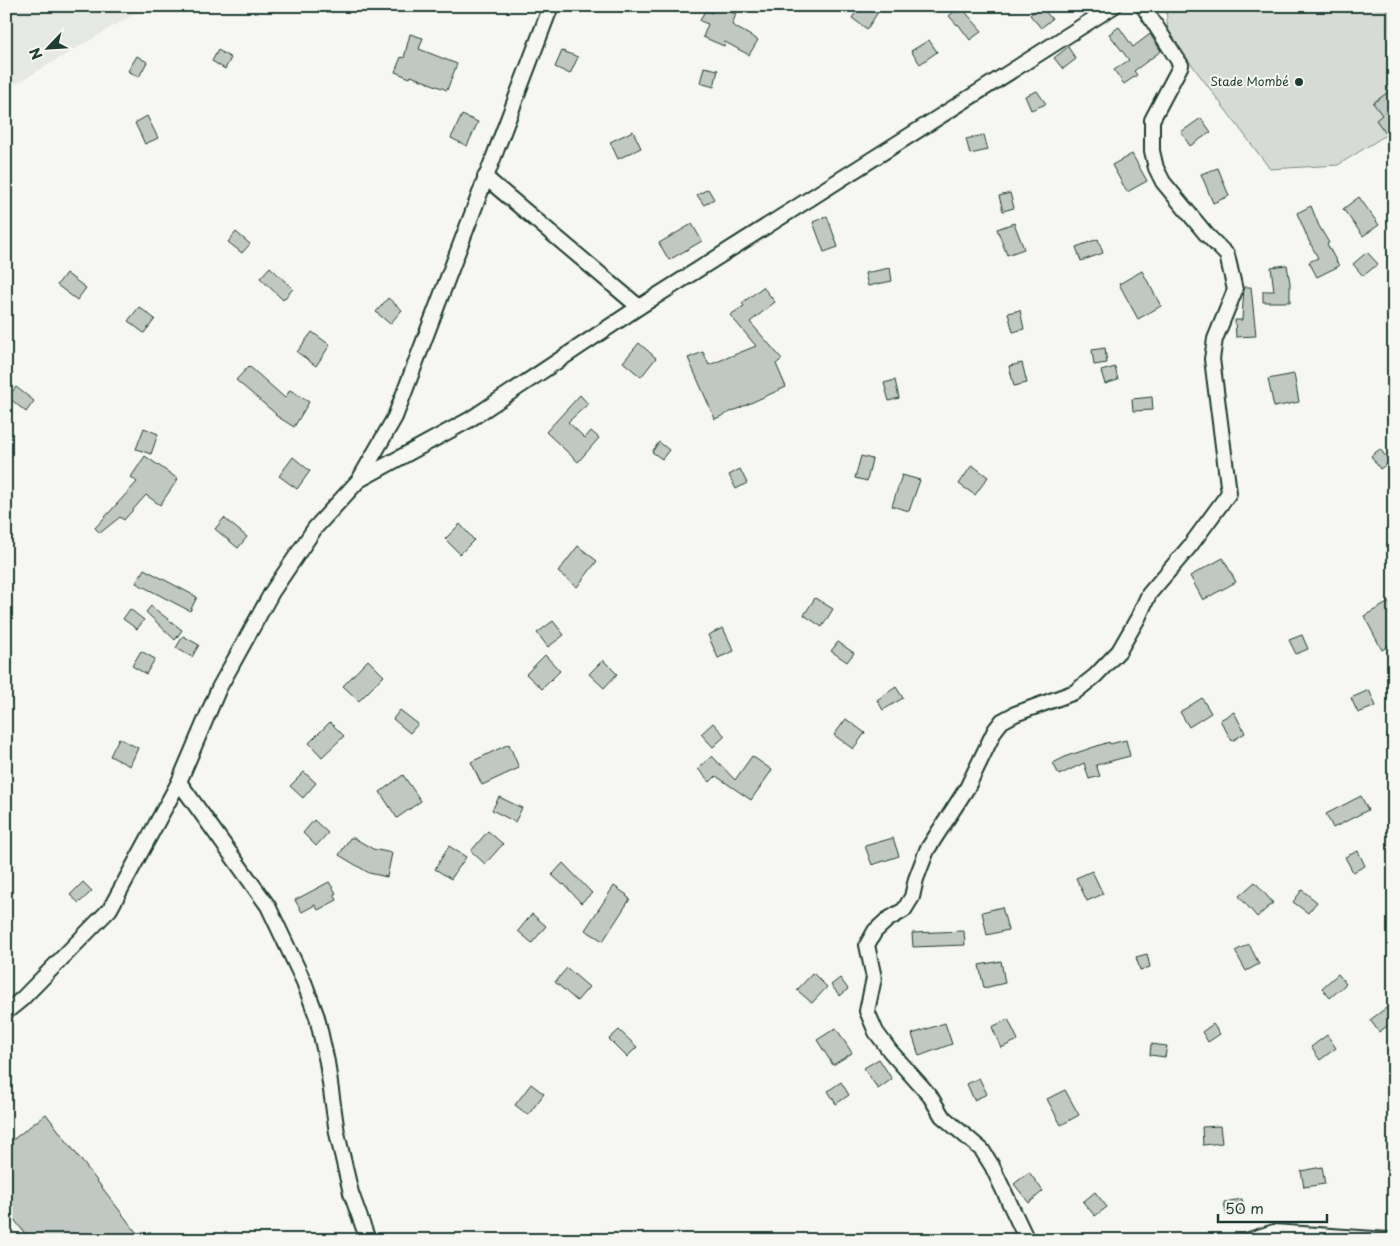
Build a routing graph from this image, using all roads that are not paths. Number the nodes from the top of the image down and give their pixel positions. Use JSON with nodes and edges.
{"nodes":[{"id":1,"x":551,"y":6,"type":"edge"},
{"id":2,"x":1114,"y":6,"type":"edge"},
{"id":3,"x":1143,"y":6,"type":"edge"},
{"id":4,"x":485,"y":177,"type":"junction"},
{"id":5,"x":639,"y":307,"type":"junction"},
{"id":6,"x":358,"y":480,"type":"junction"},
{"id":7,"x":179,"y":782,"type":"junction"},
{"id":8,"x":6,"y":1012,"type":"edge"},
{"id":9,"x":368,"y":1240,"type":"edge"},
{"id":10,"x":1028,"y":1240,"type":"edge"},
{"id":11,"x":1249,"y":1240,"type":"edge"},
{"id":12,"x":1388,"y":1240,"type":"edge"}],
"edges":[{"from":1,"to":4,"type":"street"},
{"from":2,"to":5,"type":"street"},
{"from":3,"to":10,"type":"street"},
{"from":4,"to":5,"type":"street"},
{"from":4,"to":6,"type":"street"},
{"from":5,"to":6,"type":"street"},
{"from":6,"to":7,"type":"street"},
{"from":7,"to":8,"type":"street"},
{"from":7,"to":9,"type":"street"},
{"from":11,"to":12,"type":"street"}]}
